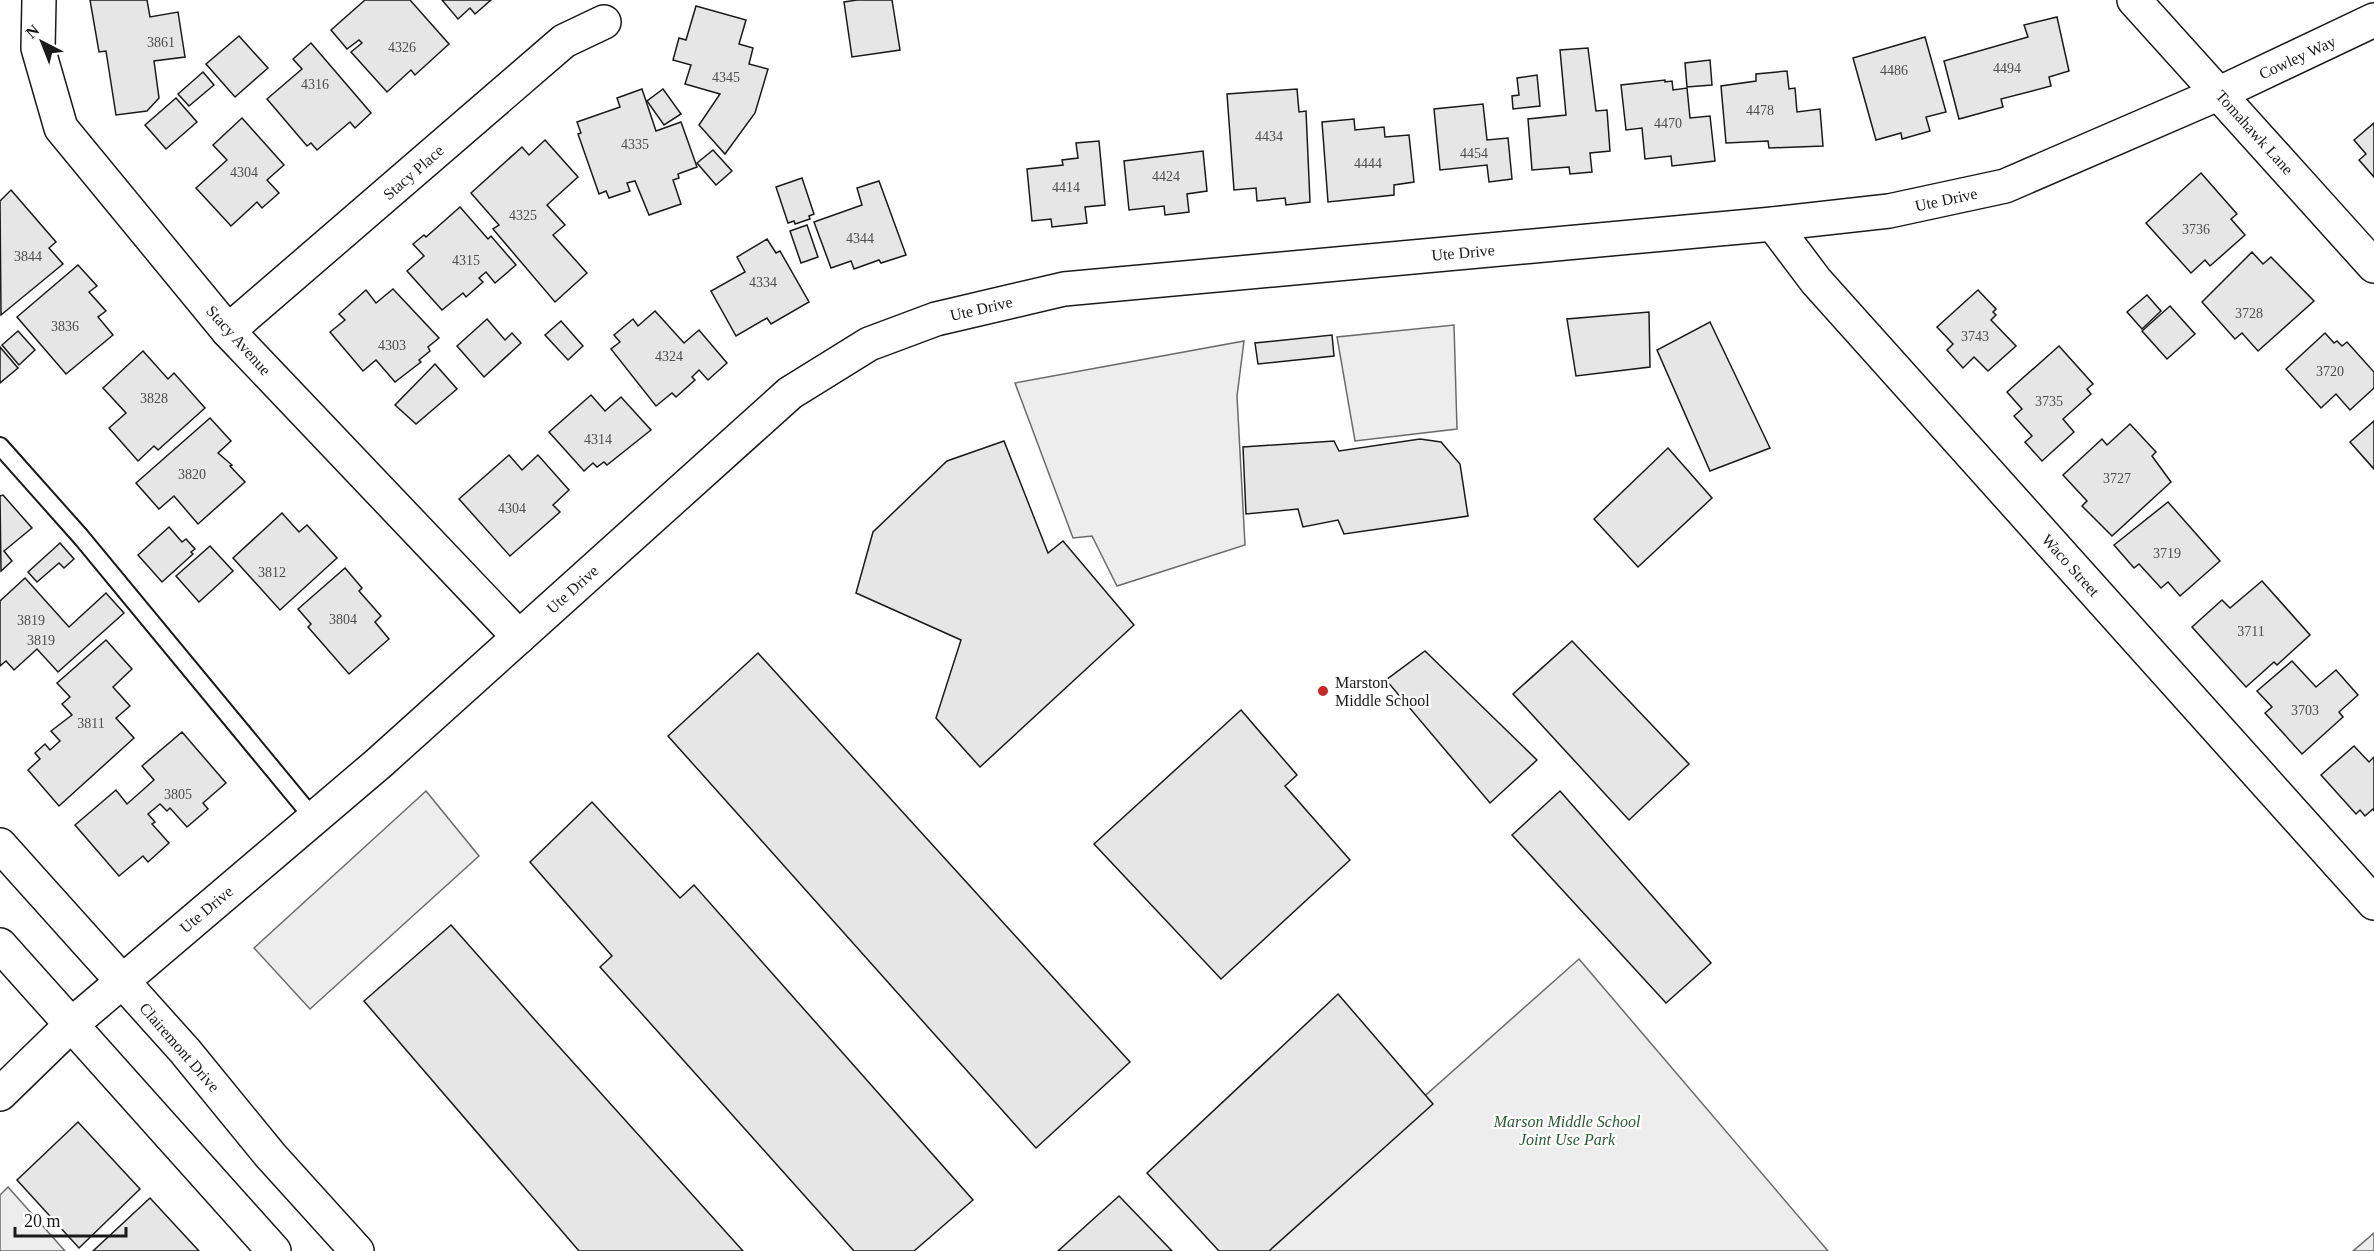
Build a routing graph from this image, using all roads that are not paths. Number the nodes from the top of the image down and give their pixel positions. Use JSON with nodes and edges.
{"nodes":[{"id":1,"x":39,"y":0,"type":"edge"},
{"id":2,"x":2134,"y":0,"type":"edge"},
{"id":3,"x":2374,"y":20,"type":"edge"},
{"id":4,"x":604,"y":22,"type":"dead end"},
{"id":5,"x":2220,"y":93,"type":"junction"},
{"id":6,"x":1773,"y":224,"type":"junction"},
{"id":7,"x":2374,"y":266,"type":"edge"},
{"id":8,"x":228,"y":331,"type":"junction"},
{"id":9,"x":0,"y":446,"type":"edge"},
{"id":10,"x":519,"y":637,"type":"junction"},
{"id":11,"x":314,"y":819,"type":"junction"},
{"id":12,"x":0,"y":845,"type":"edge"},
{"id":13,"x":2374,"y":903,"type":"edge"},
{"id":14,"x":0,"y":945,"type":"edge"},
{"id":15,"x":124,"y":982,"type":"junction"},
{"id":16,"x":71,"y":1025,"type":"junction"},
{"id":17,"x":0,"y":1094,"type":"edge"},
{"id":18,"x":274,"y":1251,"type":"edge"},
{"id":19,"x":357,"y":1251,"type":"edge"}],
"edges":[{"from":1,"to":8,"type":"street","name":"Stacy Avenue"},
{"from":2,"to":5,"type":"street","name":"Tomahawk Lane"},
{"from":3,"to":5,"type":"street","name":"Cowley Way"},
{"from":4,"to":8,"type":"street","name":"Stacy Place"},
{"from":5,"to":6,"type":"street","name":"Ute Drive"},
{"from":5,"to":7,"type":"street","name":"Tomahawk Lane"},
{"from":6,"to":10,"type":"street","name":"Ute Drive"},
{"from":6,"to":13,"type":"street","name":"Waco Street"},
{"from":8,"to":10,"type":"street","name":"Stacy Avenue"},
{"from":9,"to":11,"type":"lane"},
{"from":10,"to":11,"type":"street","name":"Ute Drive"},
{"from":11,"to":15,"type":"street","name":"Ute Drive"},
{"from":12,"to":15,"type":"street","name":"Clairemont Drive"},
{"from":14,"to":16,"type":"street"},
{"from":15,"to":16,"type":"street","name":"Ute Drive"},
{"from":15,"to":19,"type":"street","name":"Clairemont Drive"},
{"from":16,"to":17,"type":"street","name":"Ute Drive"},
{"from":16,"to":18,"type":"street"}]}
